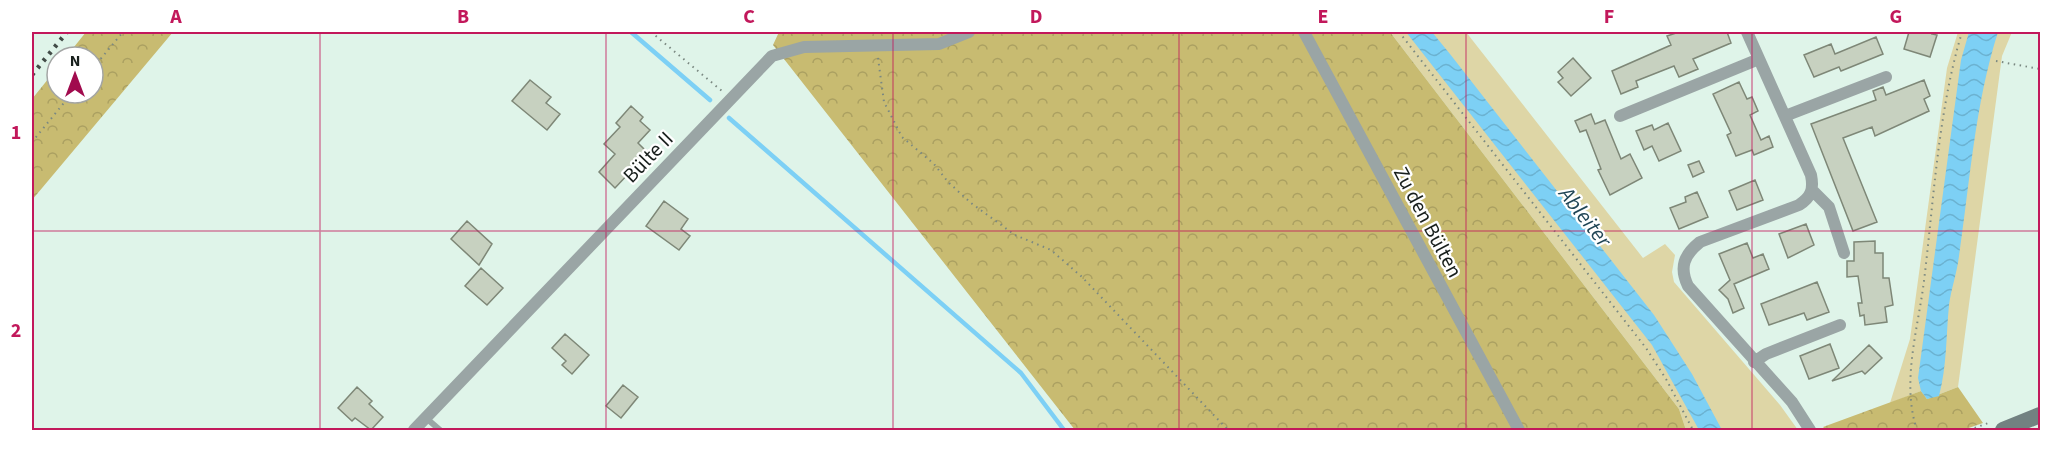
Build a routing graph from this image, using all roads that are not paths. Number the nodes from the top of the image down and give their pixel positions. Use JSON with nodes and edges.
{"nodes":[{"id":1,"x":969,"y":32,"type":"edge"},
{"id":2,"x":1304,"y":32,"type":"edge"},
{"id":3,"x":1747,"y":32,"type":"edge"},
{"id":4,"x":1758,"y":59,"type":"junction"},
{"id":5,"x":1886,"y":77,"type":"dead end"},
{"id":6,"x":1620,"y":116,"type":"dead end"},
{"id":7,"x":1785,"y":116,"type":"junction"},
{"id":8,"x":1813,"y":191,"type":"junction"},
{"id":9,"x":1844,"y":253,"type":"dead end"},
{"id":10,"x":1840,"y":325,"type":"dead end"},
{"id":11,"x":1754,"y":362,"type":"junction"},
{"id":12,"x":2040,"y":415,"type":"edge"},
{"id":13,"x":426,"y":418,"type":"junction"},
{"id":14,"x":414,"y":430,"type":"edge"},
{"id":15,"x":440,"y":430,"type":"edge"},
{"id":16,"x":1519,"y":430,"type":"edge"},
{"id":17,"x":1810,"y":430,"type":"edge"},
{"id":18,"x":2003,"y":430,"type":"edge"}],
"edges":[{"from":1,"to":13,"type":"street","name":"Bülte II"},
{"from":2,"to":16,"type":"street","name":"Zu den Bülten"},
{"from":3,"to":4,"type":"street"},
{"from":4,"to":6,"type":"street"},
{"from":4,"to":7,"type":"street"},
{"from":5,"to":7,"type":"street"},
{"from":7,"to":8,"type":"street"},
{"from":8,"to":9,"type":"street"},
{"from":8,"to":11,"type":"street"},
{"from":10,"to":11,"type":"street"},
{"from":11,"to":17,"type":"street"},
{"from":12,"to":18,"type":"street"},
{"from":13,"to":14,"type":"street","name":"Bülte II"},
{"from":13,"to":15,"type":"lane"}]}
